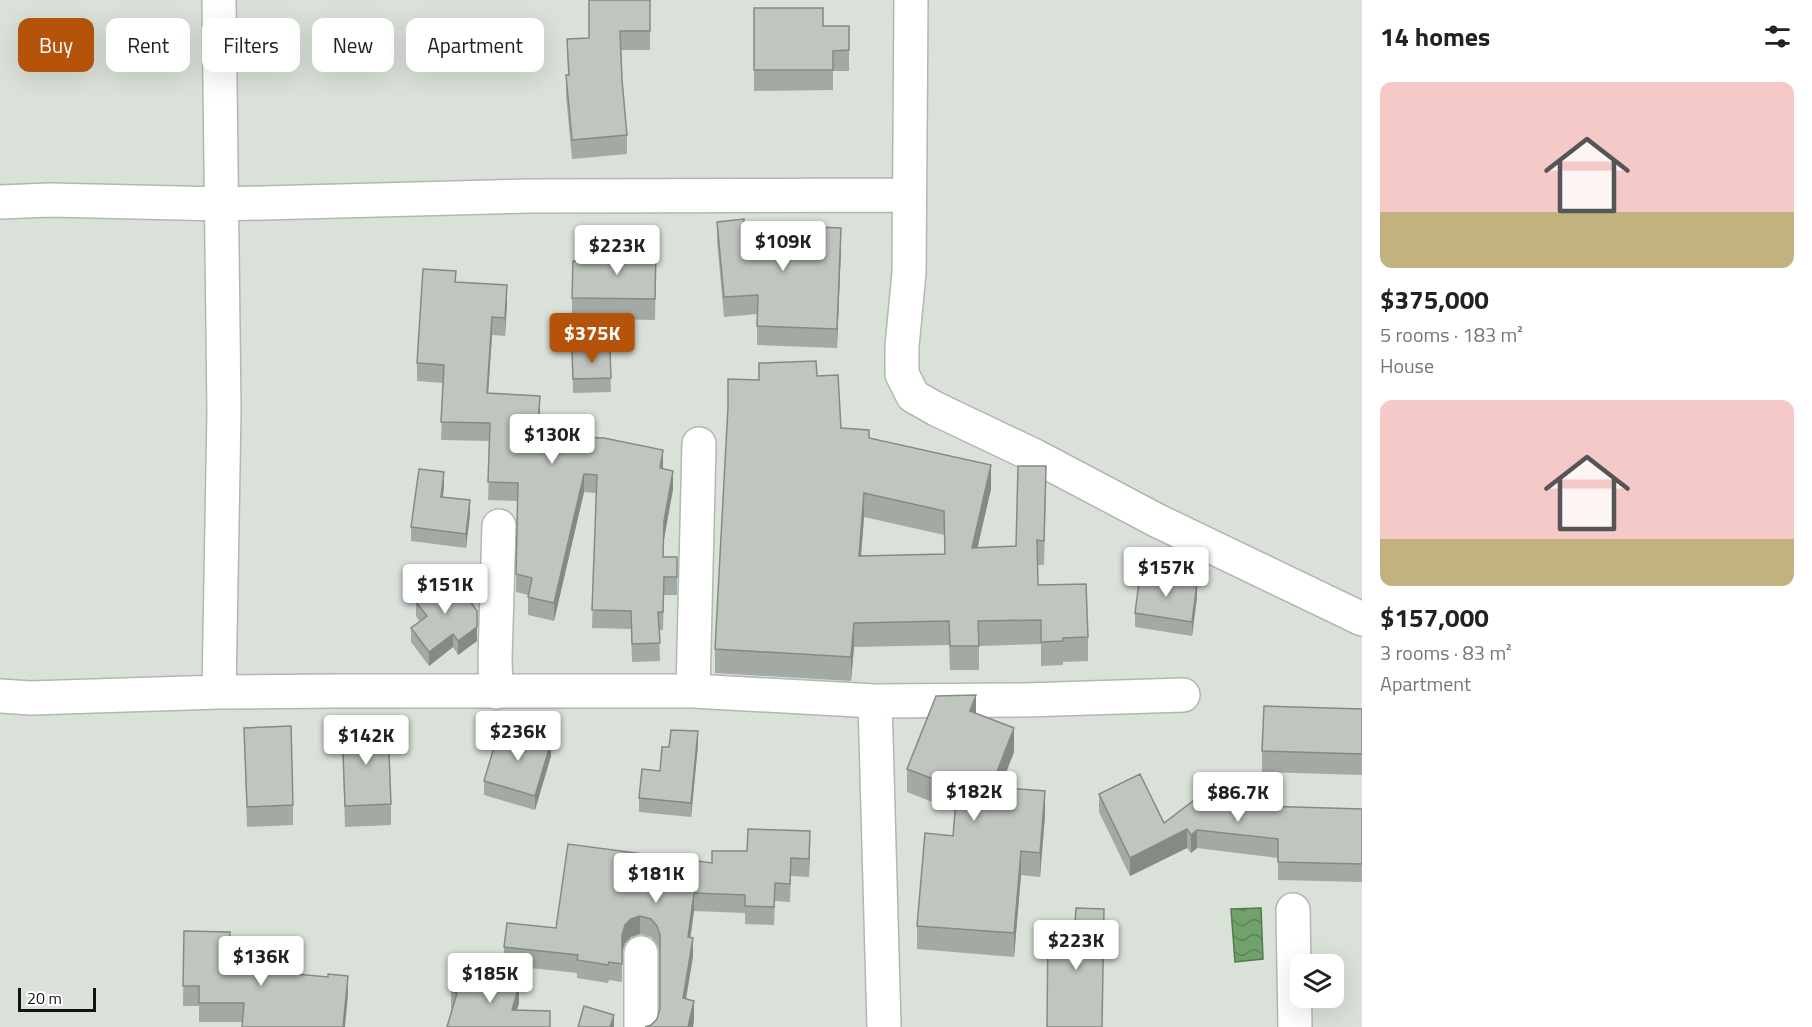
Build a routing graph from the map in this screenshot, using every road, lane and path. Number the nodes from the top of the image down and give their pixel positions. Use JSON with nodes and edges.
{"nodes":[{"id":1,"x":219,"y":0,"type":"edge"},
{"id":2,"x":911,"y":0,"type":"edge"},
{"id":3,"x":909,"y":195,"type":"junction"},
{"id":4,"x":0,"y":202,"type":"edge"},
{"id":5,"x":222,"y":204,"type":"junction"},
{"id":6,"x":699,"y":444,"type":"dead end"},
{"id":7,"x":499,"y":526,"type":"dead end"},
{"id":8,"x":1362,"y":619,"type":"edge"},
{"id":9,"x":693,"y":691,"type":"junction"},
{"id":10,"x":219,"y":692,"type":"junction"},
{"id":11,"x":496,"y":692,"type":"junction"},
{"id":12,"x":1184,"y":695,"type":"dead end"},
{"id":13,"x":0,"y":696,"type":"edge"},
{"id":14,"x":876,"y":701,"type":"junction"},
{"id":15,"x":1293,"y":910,"type":"dead end"},
{"id":16,"x":641,"y":953,"type":"dead end"},
{"id":17,"x":641,"y":1027,"type":"edge"},
{"id":18,"x":884,"y":1027,"type":"edge"},
{"id":19,"x":1295,"y":1027,"type":"edge"}],
"edges":[{"from":1,"to":5,"type":"street"},
{"from":2,"to":3,"type":"street"},
{"from":3,"to":5,"type":"street"},
{"from":3,"to":8,"type":"street"},
{"from":4,"to":5,"type":"street"},
{"from":5,"to":10,"type":"street"},
{"from":6,"to":9,"type":"street"},
{"from":7,"to":11,"type":"street"},
{"from":9,"to":11,"type":"street"},
{"from":9,"to":14,"type":"street"},
{"from":10,"to":11,"type":"street"},
{"from":10,"to":13,"type":"street"},
{"from":12,"to":14,"type":"street"},
{"from":14,"to":18,"type":"street"},
{"from":15,"to":19,"type":"street"},
{"from":16,"to":17,"type":"street"}]}
